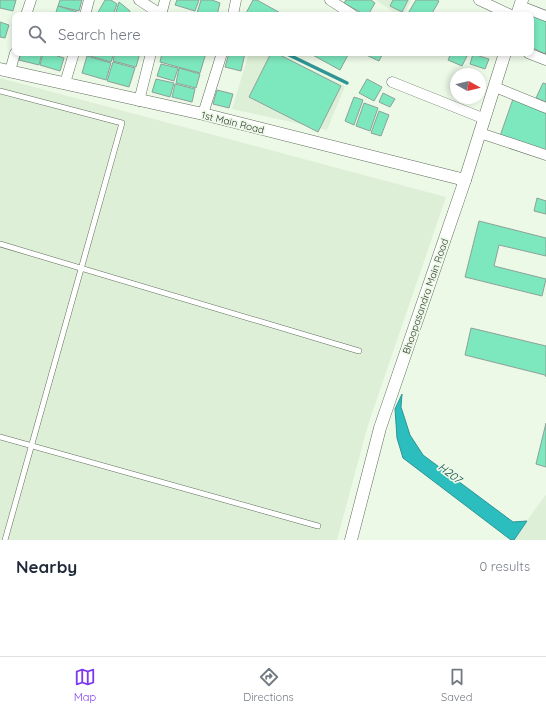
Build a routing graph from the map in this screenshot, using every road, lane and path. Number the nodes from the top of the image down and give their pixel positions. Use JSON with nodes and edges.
{"nodes":[{"id":1,"x":31,"y":0,"type":"edge"},
{"id":2,"x":89,"y":0,"type":"edge"},
{"id":3,"x":139,"y":0,"type":"edge"},
{"id":4,"x":165,"y":0,"type":"edge"},
{"id":5,"x":236,"y":0,"type":"edge"},
{"id":6,"x":330,"y":0,"type":"edge"},
{"id":7,"x":479,"y":0,"type":"edge"},
{"id":8,"x":520,"y":7,"type":"edge"},
{"id":9,"x":27,"y":12,"type":"edge"},
{"id":10,"x":86,"y":12,"type":"edge"},
{"id":11,"x":157,"y":12,"type":"edge"},
{"id":12,"x":163,"y":12,"type":"edge"},
{"id":13,"x":234,"y":12,"type":"edge"},
{"id":14,"x":348,"y":12,"type":"edge"},
{"id":15,"x":505,"y":12,"type":"edge"},
{"id":16,"x":546,"y":16,"type":"edge"},
{"id":17,"x":534,"y":55,"type":"edge"},
{"id":18,"x":13,"y":56,"type":"edge"},
{"id":19,"x":73,"y":56,"type":"edge"},
{"id":20,"x":151,"y":56,"type":"edge"},
{"id":21,"x":221,"y":56,"type":"edge"},
{"id":22,"x":504,"y":56,"type":"edge"},
{"id":23,"x":546,"y":60,"type":"edge"},
{"id":24,"x":5,"y":70,"type":"edge"},
{"id":25,"x":392,"y":82,"type":"dead end"},
{"id":26,"x":65,"y":83,"type":"junction"},
{"id":27,"x":494,"y":87,"type":"junction"},
{"id":28,"x":0,"y":91,"type":"edge"},
{"id":29,"x":139,"y":101,"type":"junction"},
{"id":30,"x":546,"y":108,"type":"edge"},
{"id":31,"x":203,"y":114,"type":"junction"},
{"id":32,"x":485,"y":119,"type":"junction"},
{"id":33,"x":480,"y":133,"type":"junction"},
{"id":34,"x":546,"y":156,"type":"edge"},
{"id":35,"x":464,"y":180,"type":"junction"},
{"id":36,"x":0,"y":244,"type":"edge"},
{"id":37,"x":81,"y":268,"type":"junction"},
{"id":38,"x":359,"y":351,"type":"dead end"},
{"id":39,"x":0,"y":437,"type":"edge"},
{"id":40,"x":32,"y":446,"type":"junction"},
{"id":41,"x":318,"y":526,"type":"dead end"},
{"id":42,"x":5,"y":540,"type":"edge"},
{"id":43,"x":351,"y":540,"type":"edge"}],
"edges":[{"from":1,"to":9,"type":"street"},
{"from":2,"to":10,"type":"street"},
{"from":3,"to":11,"type":"street"},
{"from":4,"to":12,"type":"street"},
{"from":5,"to":13,"type":"street"},
{"from":6,"to":14,"type":"street"},
{"from":7,"to":15,"type":"street"},
{"from":8,"to":16,"type":"street"},
{"from":17,"to":23,"type":"street"},
{"from":18,"to":24,"type":"street"},
{"from":19,"to":26,"type":"street"},
{"from":20,"to":29,"type":"street"},
{"from":21,"to":31,"type":"street"},
{"from":22,"to":27,"type":"street","name":"Bhoopasandra Main Road"},
{"from":24,"to":26,"type":"street","name":"1st Main Road"},
{"from":25,"to":32,"type":"street"},
{"from":26,"to":29,"type":"street","name":"1st Main Road"},
{"from":27,"to":30,"type":"street"},
{"from":27,"to":32,"type":"street","name":"Bhoopasandra Main Road"},
{"from":28,"to":37,"type":"lane"},
{"from":29,"to":31,"type":"street","name":"1st Main Road"},
{"from":31,"to":35,"type":"street","name":"1st Main Road"},
{"from":32,"to":33,"type":"street","name":"Bhoopasandra Main Road"},
{"from":33,"to":34,"type":"street"},
{"from":33,"to":35,"type":"street","name":"Bhoopasandra Main Road"},
{"from":35,"to":43,"type":"street","name":"Bhoopasandra Main Road"},
{"from":36,"to":37,"type":"lane"},
{"from":37,"to":38,"type":"lane"},
{"from":37,"to":40,"type":"lane"},
{"from":39,"to":40,"type":"lane"},
{"from":40,"to":41,"type":"lane"},
{"from":40,"to":42,"type":"lane"}]}
